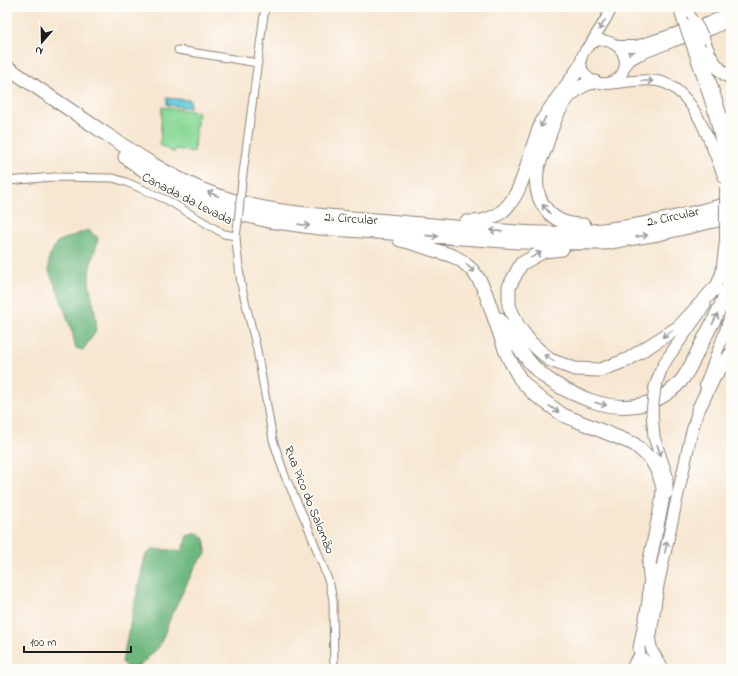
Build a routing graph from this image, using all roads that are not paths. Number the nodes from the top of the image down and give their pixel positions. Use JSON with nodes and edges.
{"nodes":[{"id":1,"x":265,"y":7,"type":"edge"},
{"id":2,"x":613,"y":7,"type":"edge"},
{"id":3,"x":679,"y":7,"type":"edge"},
{"id":4,"x":731,"y":10,"type":"edge"},
{"id":5,"x":690,"y":18,"type":"edge"},
{"id":6,"x":731,"y":20,"type":"edge"},
{"id":7,"x":591,"y":43,"type":"junction"},
{"id":8,"x":698,"y":44,"type":"junction"},
{"id":9,"x":618,"y":46,"type":"junction"},
{"id":10,"x":178,"y":50,"type":"dead end"},
{"id":11,"x":258,"y":63,"type":"junction"},
{"id":12,"x":580,"y":66,"type":"junction"},
{"id":13,"x":7,"y":67,"type":"edge"},
{"id":14,"x":624,"y":68,"type":"junction"},
{"id":15,"x":7,"y":78,"type":"edge"},
{"id":16,"x":731,"y":78,"type":"edge"},
{"id":17,"x":602,"y":83,"type":"junction"},
{"id":18,"x":731,"y":151,"type":"edge"},
{"id":19,"x":7,"y":181,"type":"edge"},
{"id":20,"x":725,"y":182,"type":"junction"},
{"id":21,"x":731,"y":203,"type":"edge"},
{"id":22,"x":731,"y":217,"type":"edge"},
{"id":23,"x":352,"y":218,"type":"junction"},
{"id":24,"x":633,"y":225,"type":"junction"},
{"id":25,"x":338,"y":229,"type":"junction"},
{"id":26,"x":236,"y":236,"type":"junction"},
{"id":27,"x":604,"y":243,"type":"junction"},
{"id":28,"x":731,"y":277,"type":"edge"},
{"id":29,"x":715,"y":288,"type":"junction"},
{"id":30,"x":491,"y":308,"type":"junction"},
{"id":31,"x":731,"y":311,"type":"edge"},
{"id":32,"x":731,"y":354,"type":"edge"},
{"id":33,"x":698,"y":410,"type":"junction"},
{"id":34,"x":652,"y":582,"type":"junction"},
{"id":35,"x":640,"y":656,"type":"junction"},
{"id":36,"x":334,"y":669,"type":"edge"},
{"id":37,"x":628,"y":669,"type":"edge"},
{"id":38,"x":632,"y":669,"type":"edge"},
{"id":39,"x":637,"y":669,"type":"edge"},
{"id":40,"x":655,"y":669,"type":"edge"}],
"edges":[{"from":1,"to":11,"type":"street","name":"Rua Pico do Salomão"},
{"from":2,"to":7,"type":"main road","one_way":true},
{"from":3,"to":5,"type":"main road"},
{"from":4,"to":9,"type":"main road"},
{"from":5,"to":8,"type":"highway","bridge":true},
{"from":6,"to":14,"type":"main road"},
{"from":7,"to":9,"type":"main road"},
{"from":7,"to":12,"type":"main road"},
{"from":8,"to":16,"type":"highway"},
{"from":8,"to":18,"type":"main road"},
{"from":8,"to":20,"type":"main road"},
{"from":9,"to":14,"type":"main road"},
{"from":10,"to":11,"type":"street"},
{"from":11,"to":26,"type":"street","name":"Rua Pico do Salomão","bridge":true},
{"from":12,"to":17,"type":"main road"},
{"from":12,"to":23,"type":"highway","one_way":true},
{"from":23,"to":13,"type":"highway","name":"2ª Circular","one_way":true},
{"from":14,"to":17,"type":"main road"},
{"from":15,"to":25,"type":"highway","name":"2ª Circular","one_way":true},
{"from":17,"to":20,"type":"main road","one_way":true},
{"from":24,"to":17,"type":"highway","one_way":true},
{"from":19,"to":26,"type":"street","name":"Canada da Levada"},
{"from":20,"to":29,"type":"main road","bridge":true},
{"from":21,"to":24,"type":"highway","name":"2ª Circular"},
{"from":27,"to":22,"type":"highway","name":"2ª Circular","one_way":true},
{"from":24,"to":23,"type":"highway","name":"2ª Circular","one_way":true},
{"from":25,"to":27,"type":"highway","name":"2ª Circular","one_way":true},
{"from":25,"to":30,"type":"highway","one_way":true},
{"from":26,"to":36,"type":"street","name":"Rua Pico do Salomão"},
{"from":29,"to":27,"type":"highway","one_way":true},
{"from":30,"to":28,"type":"highway","one_way":true},
{"from":29,"to":34,"type":"main road","one_way":true,"bridge":true},
{"from":30,"to":34,"type":"highway","one_way":true},
{"from":31,"to":33,"type":"main road"},
{"from":32,"to":33,"type":"highway"},
{"from":34,"to":33,"type":"main road","one_way":true},
{"from":34,"to":35,"type":"main road"},
{"from":34,"to":37,"type":"main road"},
{"from":34,"to":40,"type":"main road"},
{"from":35,"to":38,"type":"main road"},
{"from":35,"to":39,"type":"main road"},
{"from":35,"to":40,"type":"main road"}]}
